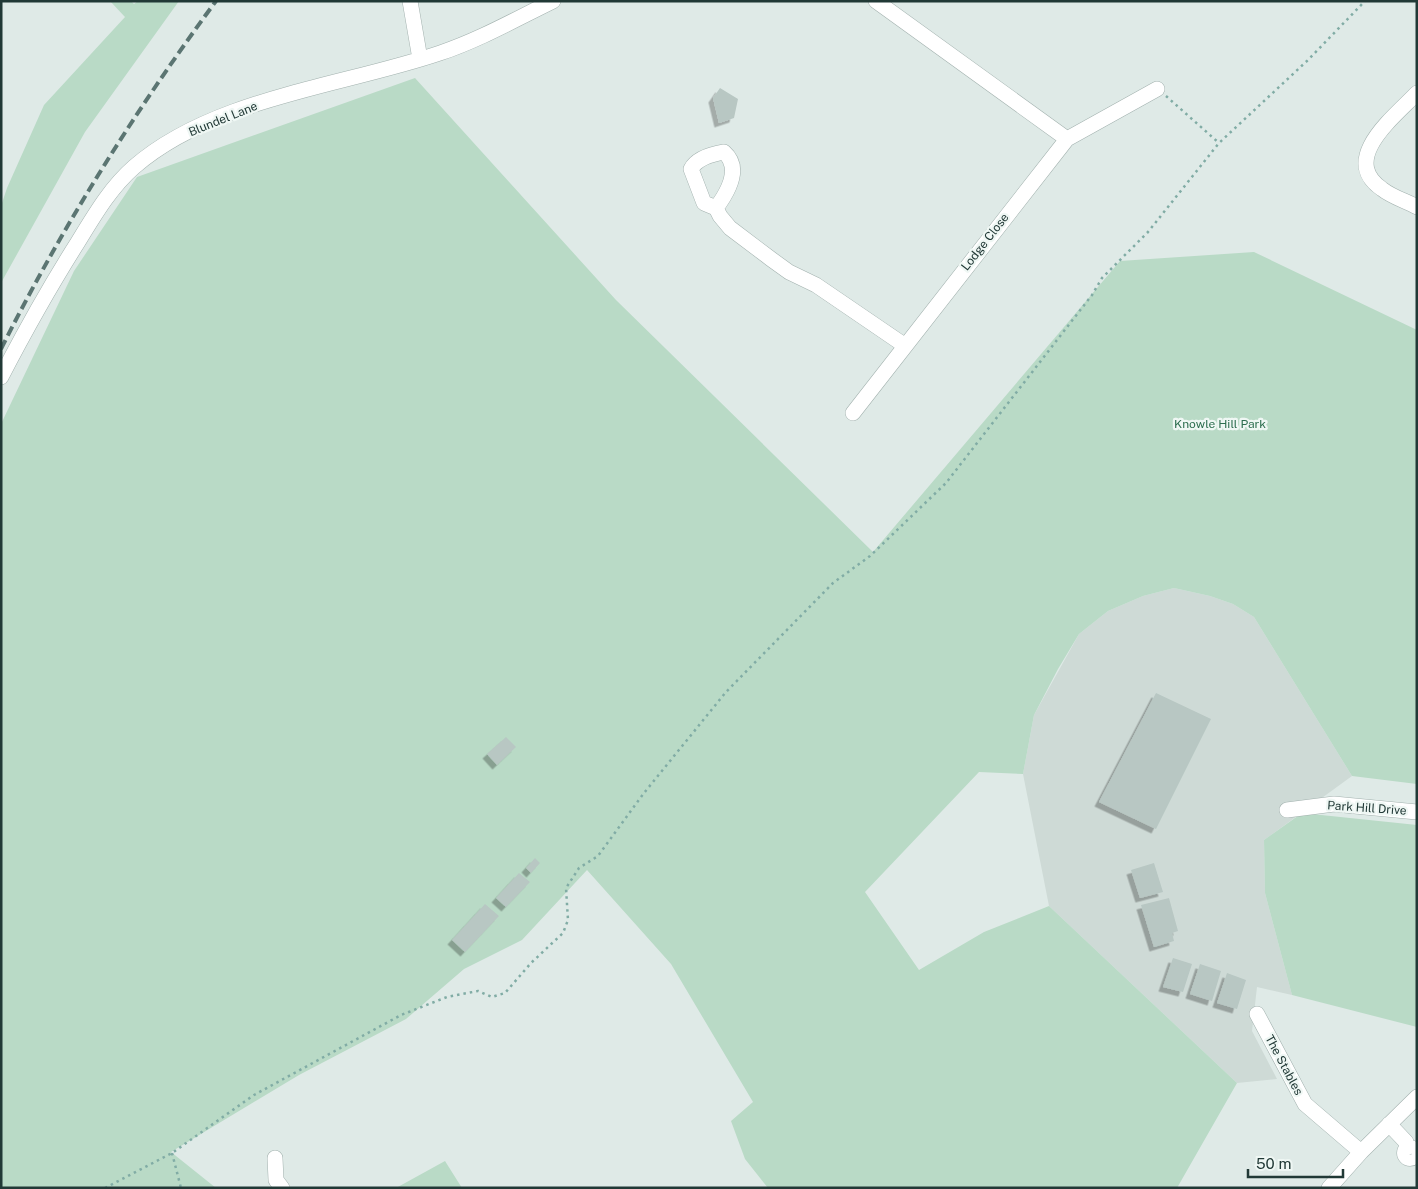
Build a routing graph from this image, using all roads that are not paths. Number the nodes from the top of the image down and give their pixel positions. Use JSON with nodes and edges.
{"nodes":[{"id":1,"x":410,"y":1,"type":"edge"},
{"id":2,"x":553,"y":1,"type":"edge"},
{"id":3,"x":876,"y":1,"type":"edge"},
{"id":4,"x":420,"y":59,"type":"junction"},
{"id":5,"x":1157,"y":88,"type":"road end"},
{"id":6,"x":1417,"y":94,"type":"edge"},
{"id":7,"x":1067,"y":139,"type":"junction"},
{"id":8,"x":1417,"y":207,"type":"edge"},
{"id":9,"x":716,"y":208,"type":"dead end"},
{"id":10,"x":904,"y":345,"type":"junction"},
{"id":11,"x":1,"y":377,"type":"edge"},
{"id":12,"x":853,"y":412,"type":"dead end"},
{"id":13,"x":1287,"y":810,"type":"dead end"},
{"id":14,"x":1417,"y":812,"type":"edge"},
{"id":15,"x":1257,"y":1014,"type":"dead end"},
{"id":16,"x":1417,"y":1097,"type":"edge"},
{"id":17,"x":1389,"y":1124,"type":"junction"},
{"id":18,"x":1407,"y":1148,"type":"dead end"},
{"id":19,"x":1361,"y":1152,"type":"junction"},
{"id":20,"x":274,"y":1158,"type":"dead end"},
{"id":21,"x":282,"y":1188,"type":"edge"},
{"id":22,"x":1329,"y":1188,"type":"edge"}],
"edges":[{"from":1,"to":4,"type":"street"},
{"from":2,"to":4,"type":"street","name":"Blundel Lane"},
{"from":3,"to":7,"type":"street"},
{"from":4,"to":11,"type":"street","name":"Blundel Lane"},
{"from":5,"to":7,"type":"street","name":"Lodge Close"},
{"from":6,"to":8,"type":"street"},
{"from":7,"to":10,"type":"street","name":"Lodge Close"},
{"from":9,"to":10,"type":"street"},
{"from":10,"to":12,"type":"street","name":"Lodge Close"},
{"from":13,"to":14,"type":"street","name":"Park Hill Drive"},
{"from":15,"to":19,"type":"street","name":"The Stables"},
{"from":16,"to":17,"type":"street"},
{"from":17,"to":18,"type":"street"},
{"from":17,"to":19,"type":"street"},
{"from":19,"to":22,"type":"street"},
{"from":20,"to":21,"type":"street"}]}
